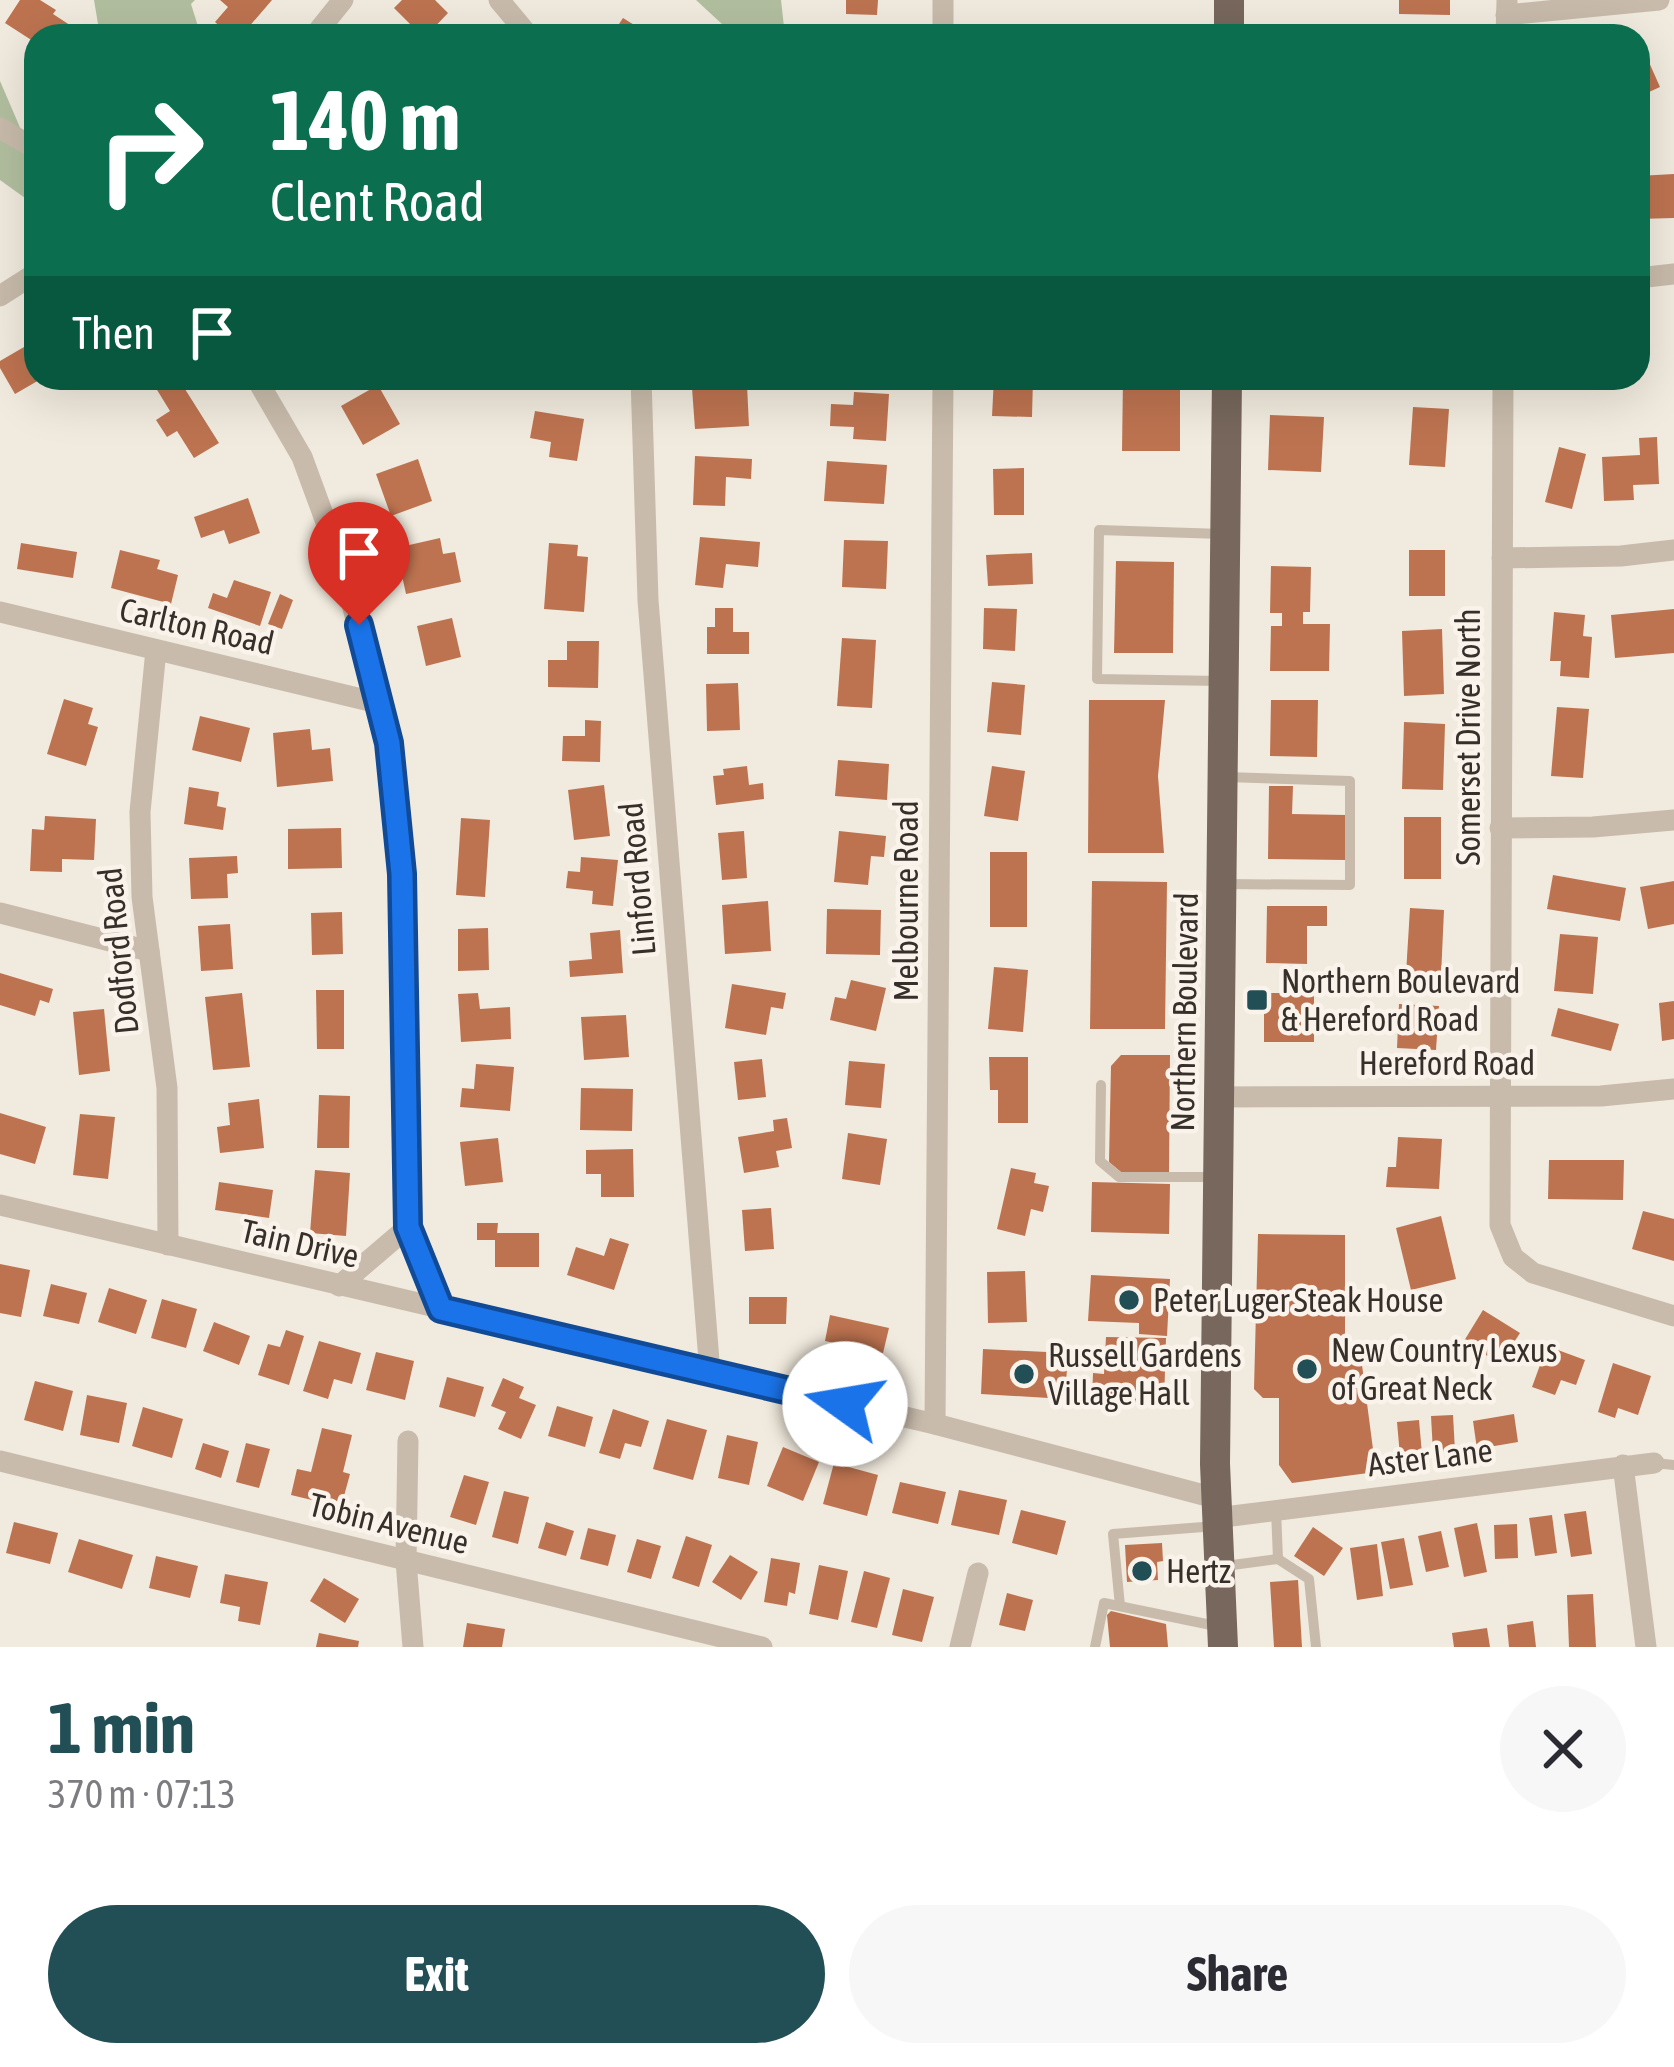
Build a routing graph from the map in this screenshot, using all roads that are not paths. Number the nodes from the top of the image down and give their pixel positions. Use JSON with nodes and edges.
{"nodes":[{"id":1,"x":343,"y":0,"type":"edge"},
{"id":2,"x":499,"y":0,"type":"edge"},
{"id":3,"x":1659,"y":0,"type":"edge"},
{"id":4,"x":1506,"y":17,"type":"edge"},
{"id":5,"x":324,"y":24,"type":"edge"},
{"id":6,"x":519,"y":24,"type":"edge"},
{"id":7,"x":263,"y":390,"type":"edge"},
{"id":8,"x":641,"y":390,"type":"edge"},
{"id":9,"x":943,"y":390,"type":"edge"},
{"id":10,"x":1227,"y":390,"type":"edge"},
{"id":11,"x":1504,"y":390,"type":"edge"},
{"id":12,"x":1227,"y":534,"type":"junction"},
{"id":13,"x":1674,"y":550,"type":"edge"},
{"id":14,"x":1502,"y":559,"type":"junction"},
{"id":15,"x":0,"y":613,"type":"edge"},
{"id":16,"x":156,"y":650,"type":"junction"},
{"id":17,"x":1225,"y":681,"type":"junction"},
{"id":18,"x":378,"y":703,"type":"junction"},
{"id":19,"x":1223,"y":777,"type":"junction"},
{"id":20,"x":1674,"y":820,"type":"edge"},
{"id":21,"x":1500,"y":827,"type":"junction"},
{"id":22,"x":1222,"y":884,"type":"junction"},
{"id":23,"x":0,"y":914,"type":"edge"},
{"id":24,"x":149,"y":951,"type":"junction"},
{"id":25,"x":1101,"y":1085,"type":"dead end"},
{"id":26,"x":1674,"y":1089,"type":"edge"},
{"id":27,"x":1498,"y":1096,"type":"junction"},
{"id":28,"x":1219,"y":1097,"type":"junction"},
{"id":29,"x":1218,"y":1177,"type":"junction"},
{"id":30,"x":0,"y":1204,"type":"edge"},
{"id":31,"x":408,"y":1227,"type":"junction"},
{"id":32,"x":168,"y":1245,"type":"junction"},
{"id":33,"x":339,"y":1286,"type":"junction"},
{"id":34,"x":441,"y":1309,"type":"junction"},
{"id":35,"x":1674,"y":1316,"type":"edge"},
{"id":36,"x":710,"y":1373,"type":"junction"},
{"id":37,"x":935,"y":1424,"type":"junction"},
{"id":38,"x":408,"y":1442,"type":"dead end"},
{"id":39,"x":0,"y":1461,"type":"edge"},
{"id":40,"x":1664,"y":1464,"type":"edge"},
{"id":41,"x":1623,"y":1466,"type":"junction"},
{"id":42,"x":1276,"y":1510,"type":"junction"},
{"id":43,"x":1216,"y":1514,"type":"junction"},
{"id":44,"x":1278,"y":1559,"type":"junction"},
{"id":45,"x":406,"y":1562,"type":"junction"},
{"id":46,"x":1218,"y":1568,"type":"junction"},
{"id":47,"x":978,"y":1573,"type":"dead end"},
{"id":48,"x":1120,"y":1606,"type":"junction"},
{"id":49,"x":1222,"y":1637,"type":"edge"},
{"id":50,"x":413,"y":1647,"type":"edge"},
{"id":51,"x":762,"y":1647,"type":"edge"},
{"id":52,"x":960,"y":1647,"type":"edge"},
{"id":53,"x":1095,"y":1647,"type":"edge"},
{"id":54,"x":1316,"y":1647,"type":"edge"},
{"id":55,"x":1646,"y":1647,"type":"edge"}],
"edges":[{"from":1,"to":5,"type":"street"},
{"from":2,"to":6,"type":"street"},
{"from":3,"to":4,"type":"street"},
{"from":7,"to":18,"type":"street"},
{"from":8,"to":36,"type":"street","name":"Linford Road"},
{"from":9,"to":37,"type":"street","name":"Melbourne Road"},
{"from":10,"to":12,"type":"main road","name":"Northern Boulevard"},
{"from":11,"to":14,"type":"street","name":"Somerset Drive North"},
{"from":12,"to":17,"type":"main road","name":"Northern Boulevard"},
{"from":12,"to":17,"type":"lane"},
{"from":13,"to":14,"type":"street"},
{"from":14,"to":21,"type":"street","name":"Somerset Drive North"},
{"from":15,"to":16,"type":"street","name":"Carlton Road"},
{"from":16,"to":18,"type":"street","name":"Carlton Road"},
{"from":16,"to":24,"type":"street","name":"Dodford Road"},
{"from":17,"to":19,"type":"main road","name":"Northern Boulevard"},
{"from":18,"to":31,"type":"street"},
{"from":19,"to":22,"type":"main road","name":"Northern Boulevard"},
{"from":19,"to":22,"type":"lane"},
{"from":20,"to":21,"type":"street"},
{"from":21,"to":27,"type":"street","name":"Somerset Drive North"},
{"from":22,"to":28,"type":"main road","name":"Northern Boulevard"},
{"from":23,"to":24,"type":"street"},
{"from":24,"to":32,"type":"street","name":"Dodford Road"},
{"from":25,"to":29,"type":"lane"},
{"from":26,"to":27,"type":"street","name":"Hereford Road"},
{"from":27,"to":28,"type":"street","name":"Hereford Road"},
{"from":27,"to":35,"type":"street","name":"Somerset Drive North"},
{"from":28,"to":29,"type":"main road","name":"Northern Boulevard"},
{"from":29,"to":43,"type":"main road","name":"Northern Boulevard"},
{"from":30,"to":32,"type":"street","name":"Tain Drive"},
{"from":31,"to":33,"type":"street"},
{"from":31,"to":34,"type":"street"},
{"from":32,"to":33,"type":"street","name":"Tain Drive"},
{"from":33,"to":34,"type":"street","name":"Tain Drive"},
{"from":34,"to":36,"type":"street","name":"Tain Drive"},
{"from":36,"to":37,"type":"street","name":"Tain Drive"},
{"from":37,"to":43,"type":"street","name":"Tain Drive"},
{"from":38,"to":45,"type":"street"},
{"from":39,"to":45,"type":"street","name":"Tobin Avenue"},
{"from":40,"to":41,"type":"street","name":"Aster Lane"},
{"from":41,"to":42,"type":"street","name":"Aster Lane"},
{"from":41,"to":55,"type":"street"},
{"from":42,"to":43,"type":"street","name":"Aster Lane"},
{"from":42,"to":44,"type":"lane"},
{"from":43,"to":46,"type":"main road","name":"Northern Boulevard"},
{"from":43,"to":48,"type":"lane"},
{"from":44,"to":46,"type":"lane"},
{"from":44,"to":54,"type":"lane"},
{"from":45,"to":50,"type":"street"},
{"from":45,"to":51,"type":"street","name":"Tobin Avenue"},
{"from":46,"to":49,"type":"main road","name":"Northern Boulevard"},
{"from":47,"to":52,"type":"street"},
{"from":48,"to":49,"type":"lane"},
{"from":48,"to":53,"type":"lane"}]}
